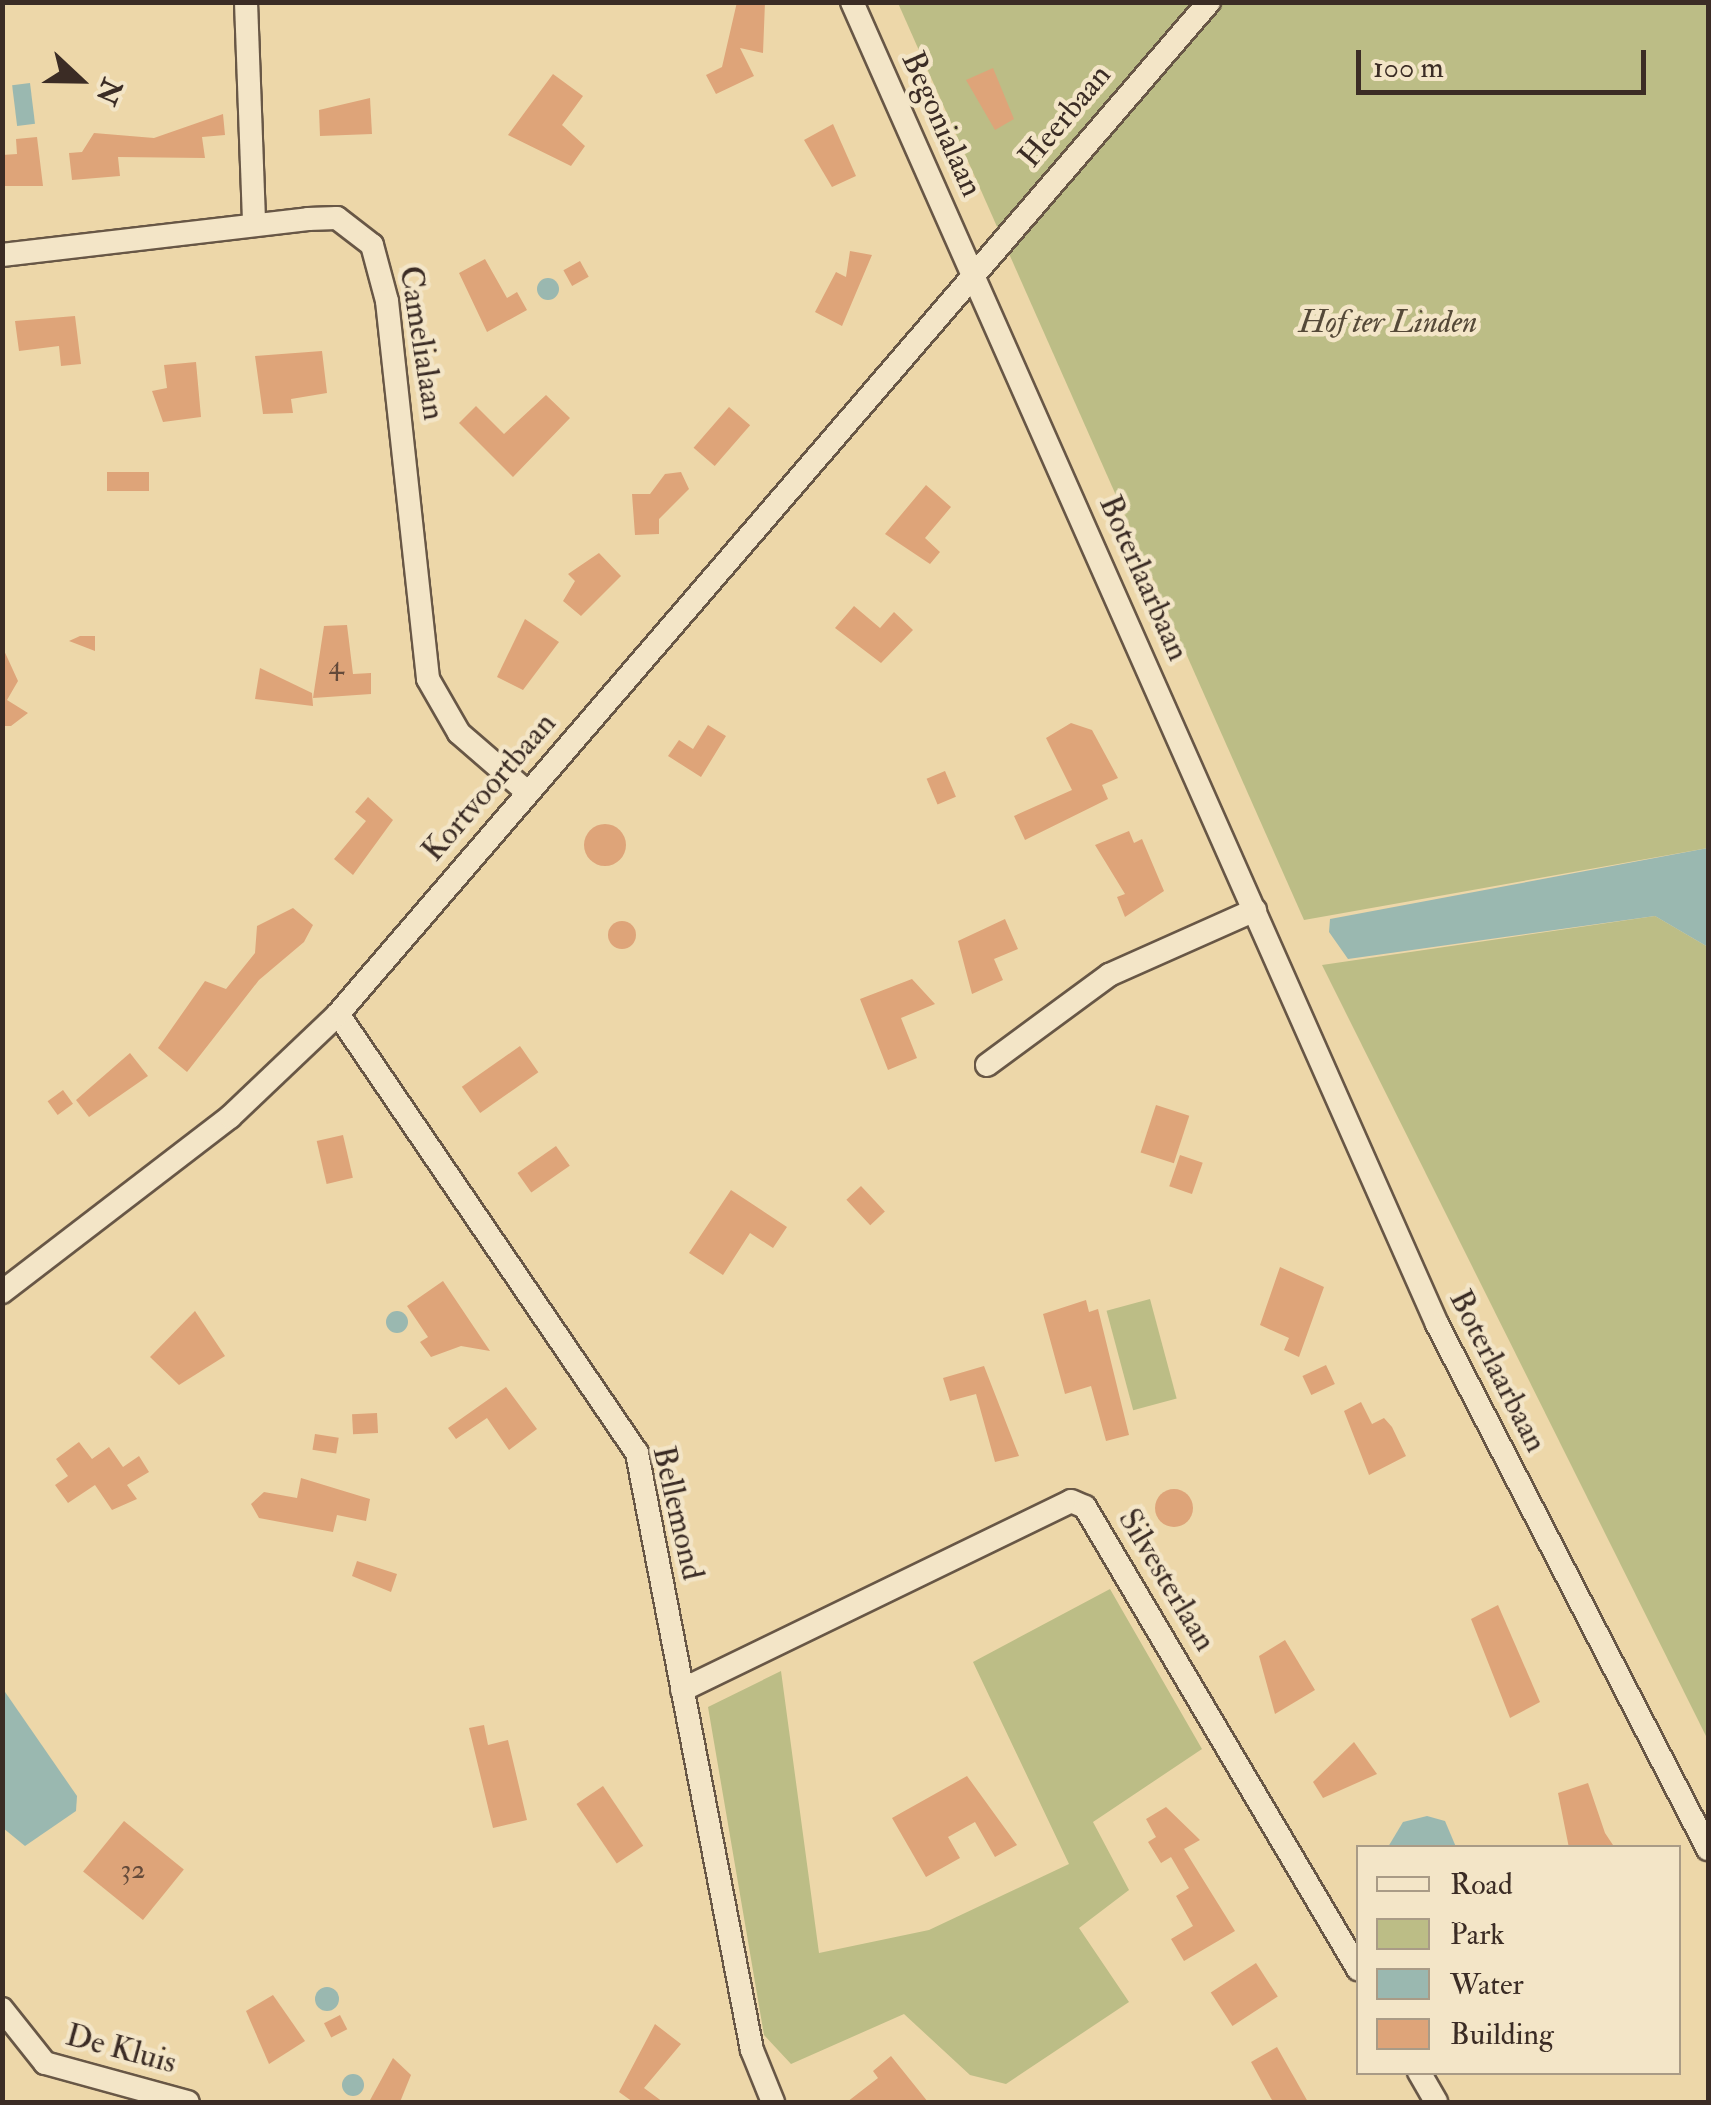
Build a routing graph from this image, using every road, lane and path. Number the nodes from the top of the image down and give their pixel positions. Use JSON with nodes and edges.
{"nodes":[{"id":1,"x":246,"y":2,"type":"edge"},
{"id":2,"x":852,"y":2,"type":"edge"},
{"id":3,"x":1210,"y":2,"type":"edge"},
{"id":4,"x":254,"y":224,"type":"junction"},
{"id":5,"x":2,"y":255,"type":"edge"},
{"id":6,"x":972,"y":272,"type":"junction"},
{"id":7,"x":527,"y":792,"type":"junction"},
{"id":8,"x":1255,"y":910,"type":"junction"},
{"id":9,"x":338,"y":1014,"type":"junction"},
{"id":10,"x":987,"y":1065,"type":"dead end"},
{"id":11,"x":2,"y":1292,"type":"edge"},
{"id":12,"x":682,"y":1690,"type":"junction"},
{"id":13,"x":1708,"y":1849,"type":"edge"},
{"id":14,"x":1356,"y":1966,"type":"edge"},
{"id":15,"x":2,"y":2009,"type":"edge"},
{"id":16,"x":1421,"y":2075,"type":"edge"},
{"id":17,"x":188,"y":2102,"type":"edge"},
{"id":18,"x":773,"y":2102,"type":"edge"},
{"id":19,"x":1436,"y":2102,"type":"edge"}],
"edges":[{"from":1,"to":4,"type":"street"},
{"from":2,"to":6,"type":"street","name":"Begonialaan"},
{"from":3,"to":6,"type":"street","name":"Heerbaan"},
{"from":4,"to":5,"type":"street","name":"Camelialaan"},
{"from":4,"to":7,"type":"street","name":"Camelialaan"},
{"from":6,"to":7,"type":"street","name":"Kortvoortbaan"},
{"from":6,"to":8,"type":"street","name":"Boterlaarbaan"},
{"from":7,"to":9,"type":"street","name":"Kortvoortbaan"},
{"from":8,"to":10,"type":"street"},
{"from":8,"to":13,"type":"street","name":"Boterlaarbaan"},
{"from":9,"to":11,"type":"street","name":"Kortvoortbaan"},
{"from":9,"to":12,"type":"street","name":"Bellemond"},
{"from":12,"to":14,"type":"street","name":"Silvesterlaan"},
{"from":12,"to":18,"type":"street","name":"Bellemond"},
{"from":15,"to":17,"type":"street","name":"De Kluis"},
{"from":16,"to":19,"type":"street"}]}
